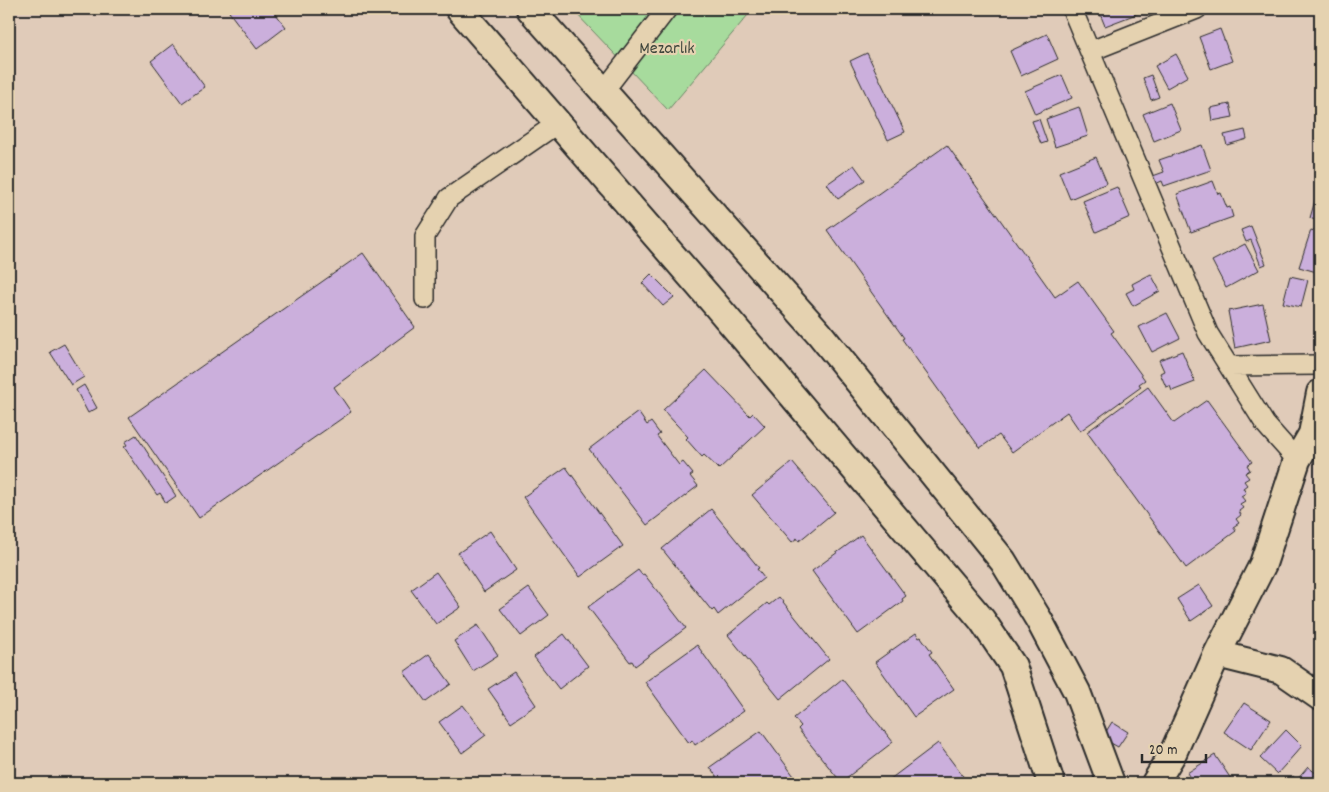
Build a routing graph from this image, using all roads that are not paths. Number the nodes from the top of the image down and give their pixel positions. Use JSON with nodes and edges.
{"nodes":[{"id":1,"x":459,"y":9,"type":"edge"},
{"id":2,"x":530,"y":9,"type":"edge"},
{"id":3,"x":666,"y":9,"type":"edge"},
{"id":4,"x":1072,"y":9,"type":"edge"},
{"id":5,"x":1197,"y":9,"type":"edge"},
{"id":6,"x":1091,"y":51,"type":"junction"},
{"id":7,"x":603,"y":92,"type":"junction"},
{"id":8,"x":558,"y":123,"type":"junction"},
{"id":9,"x":425,"y":300,"type":"dead end"},
{"id":10,"x":1320,"y":365,"type":"edge"},
{"id":11,"x":1229,"y":366,"type":"junction"},
{"id":12,"x":1320,"y":393,"type":"edge"},
{"id":13,"x":1316,"y":435,"type":"edge"},
{"id":14,"x":1297,"y":460,"type":"junction"},
{"id":15,"x":1217,"y":654,"type":"junction"},
{"id":16,"x":1320,"y":697,"type":"edge"},
{"id":17,"x":1051,"y":783,"type":"edge"},
{"id":18,"x":1112,"y":783,"type":"edge"},
{"id":19,"x":1155,"y":783,"type":"edge"}],
"edges":[{"from":1,"to":8,"type":"street"},
{"from":2,"to":7,"type":"street"},
{"from":3,"to":7,"type":"street"},
{"from":4,"to":6,"type":"street"},
{"from":5,"to":6,"type":"street"},
{"from":6,"to":11,"type":"street"},
{"from":7,"to":18,"type":"street"},
{"from":8,"to":9,"type":"street"},
{"from":8,"to":17,"type":"street"},
{"from":10,"to":11,"type":"street"},
{"from":11,"to":14,"type":"street"},
{"from":12,"to":13,"type":"street"},
{"from":13,"to":14,"type":"street"},
{"from":14,"to":15,"type":"street"},
{"from":15,"to":16,"type":"street"},
{"from":15,"to":19,"type":"street"}]}
